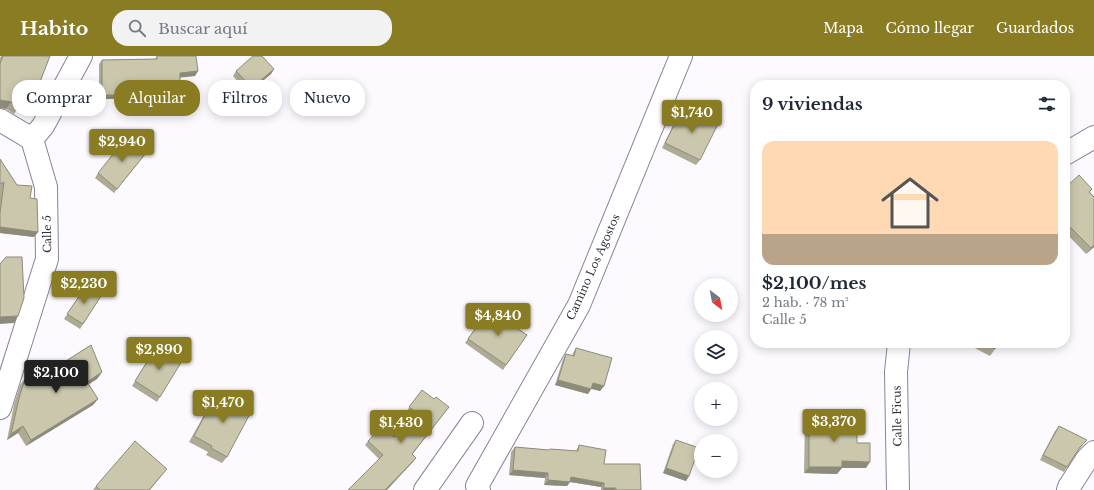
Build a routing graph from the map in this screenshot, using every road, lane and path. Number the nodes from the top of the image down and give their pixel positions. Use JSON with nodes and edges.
{"nodes":[{"id":1,"x":81,"y":56,"type":"edge"},
{"id":2,"x":681,"y":56,"type":"edge"},
{"id":3,"x":0,"y":120,"type":"edge"},
{"id":4,"x":1094,"y":138,"type":"edge"},
{"id":5,"x":32,"y":139,"type":"junction"},
{"id":6,"x":1070,"y":151,"type":"edge"},
{"id":7,"x":898,"y":348,"type":"edge"},
{"id":8,"x":0,"y":408,"type":"edge"},
{"id":9,"x":472,"y":423,"type":"dead end"},
{"id":10,"x":1094,"y":452,"type":"edge"},
{"id":11,"x":425,"y":490,"type":"edge"},
{"id":12,"x":479,"y":490,"type":"edge"},
{"id":13,"x":898,"y":490,"type":"edge"},
{"id":14,"x":1068,"y":490,"type":"edge"}],
"edges":[{"from":1,"to":5,"type":"street"},
{"from":2,"to":12,"type":"street","name":"Camino Los Agostos"},
{"from":3,"to":5,"type":"street"},
{"from":4,"to":6,"type":"street"},
{"from":5,"to":8,"type":"street","name":"Calle 5"},
{"from":7,"to":13,"type":"street","name":"Calle Ficus"},
{"from":9,"to":11,"type":"street"},
{"from":10,"to":14,"type":"street"}]}
